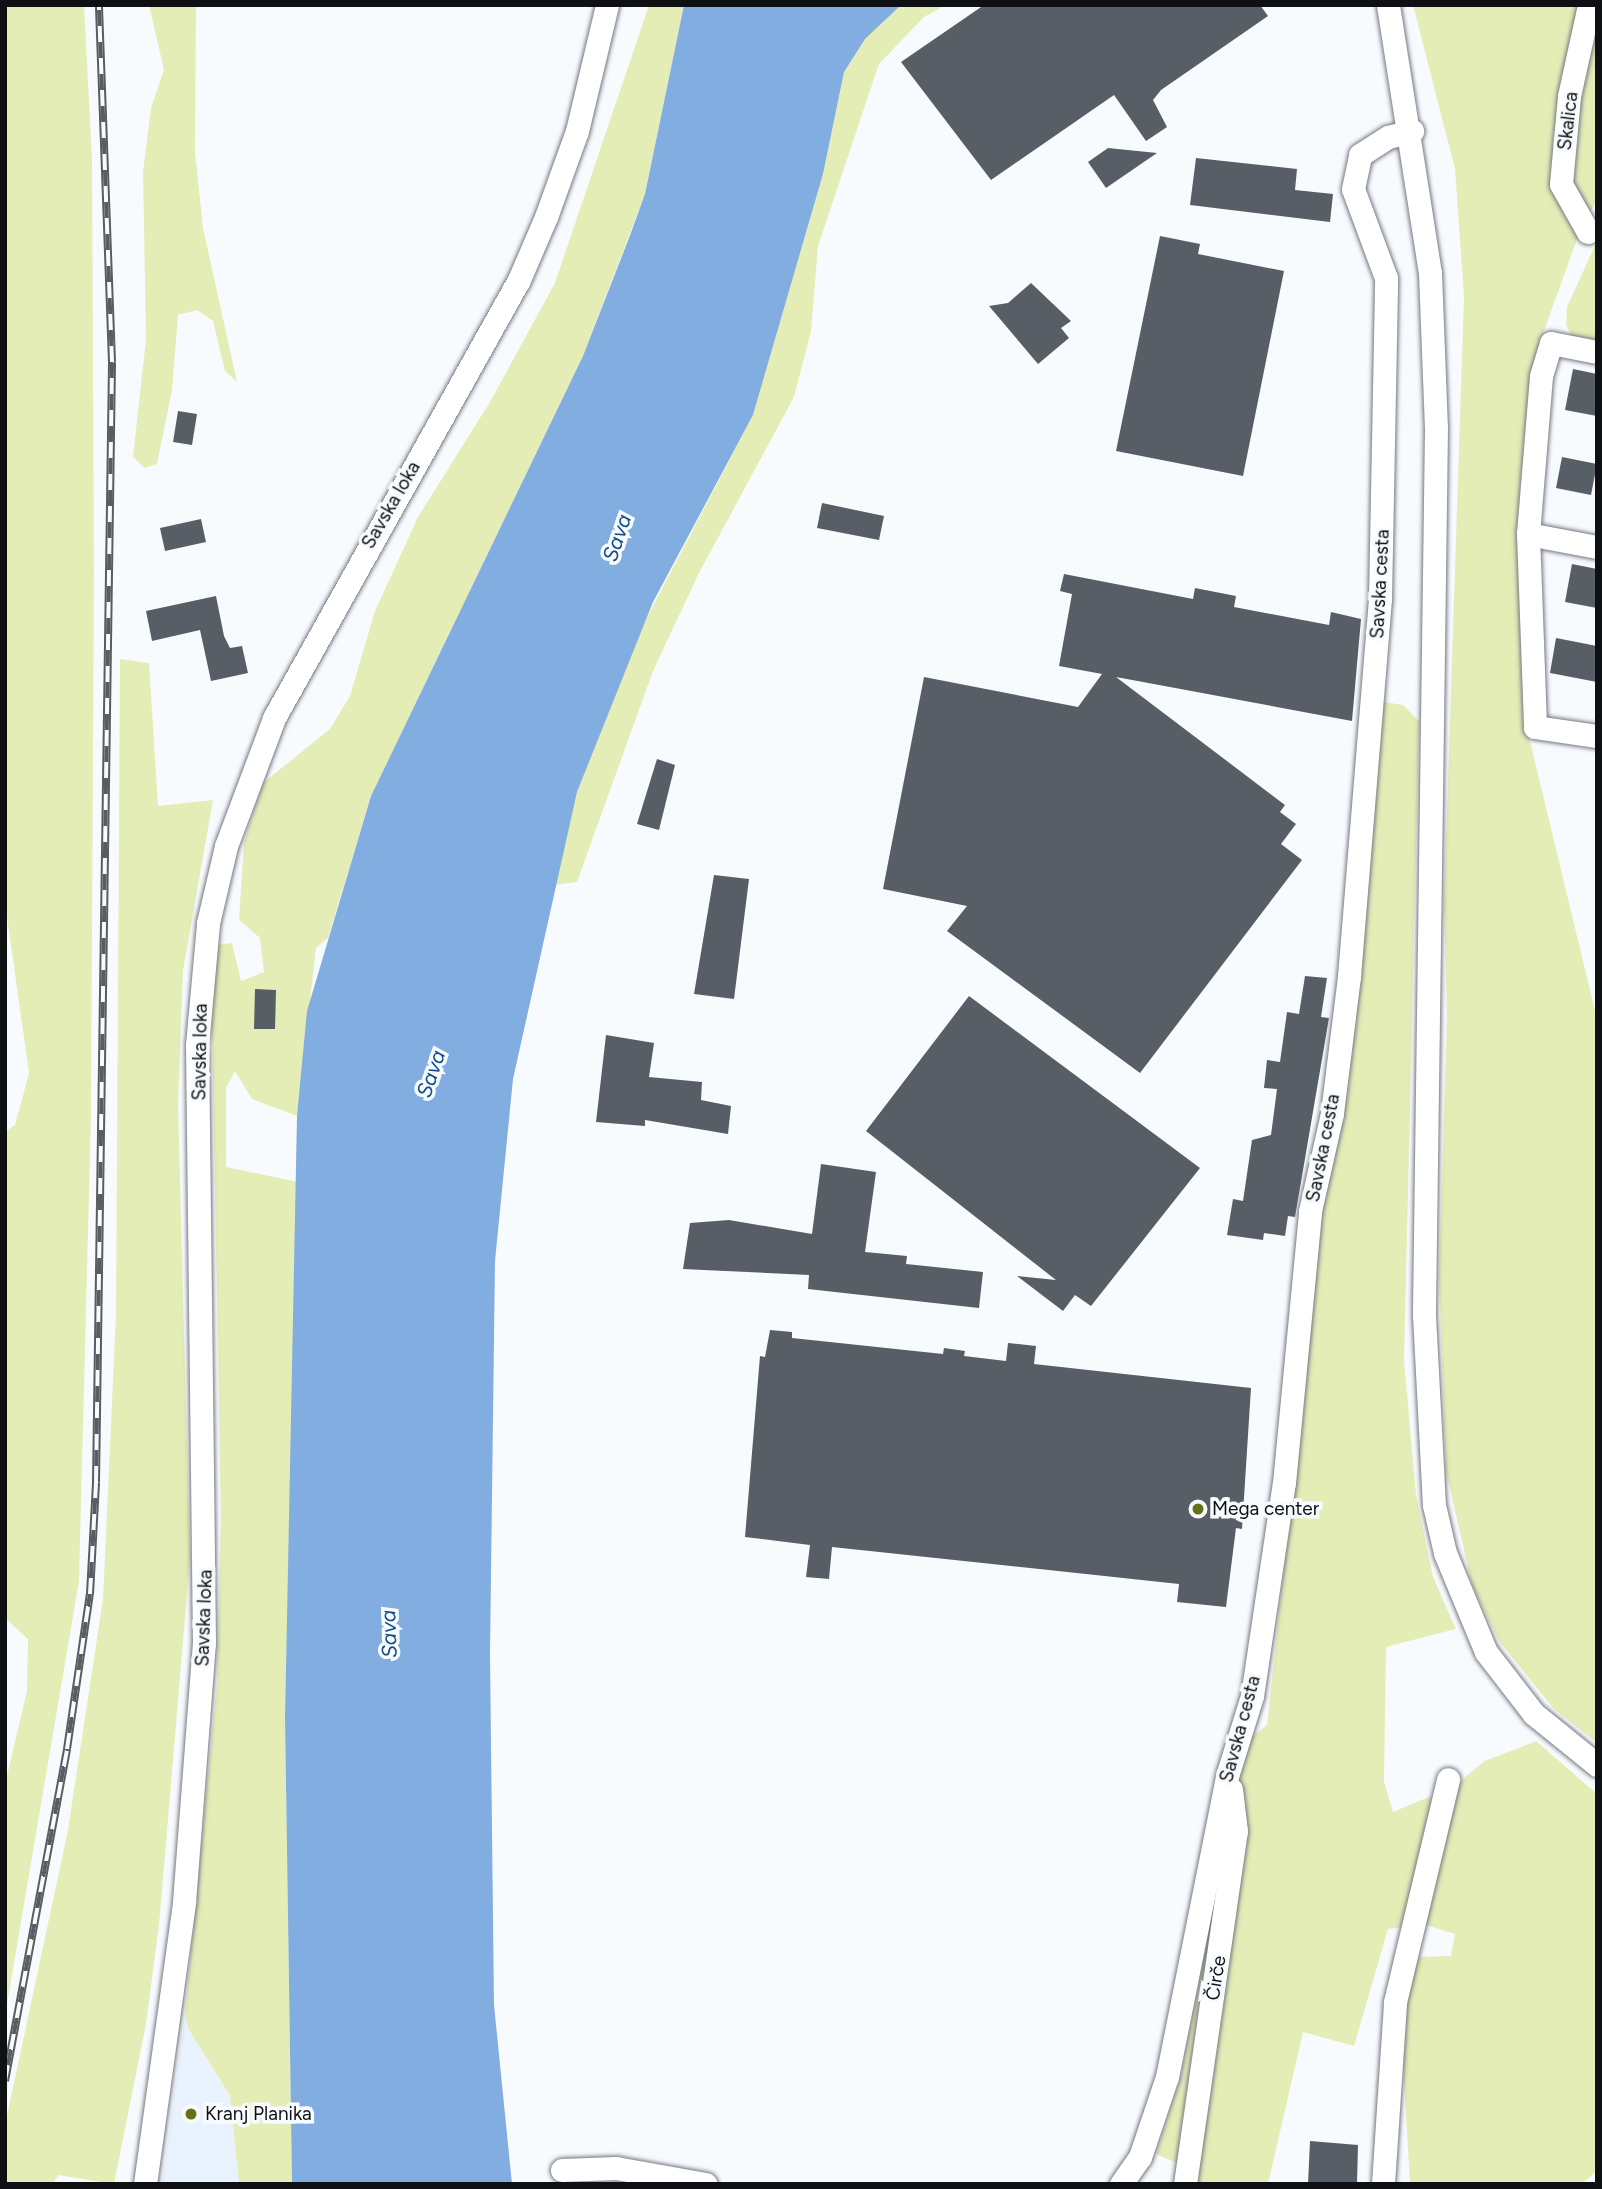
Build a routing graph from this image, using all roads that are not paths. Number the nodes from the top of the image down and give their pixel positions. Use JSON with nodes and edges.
{"nodes":[{"id":1,"x":607,"y":5,"type":"edge"},
{"id":2,"x":1388,"y":5,"type":"edge"},
{"id":3,"x":1589,"y":5,"type":"edge"},
{"id":4,"x":1412,"y":131,"type":"junction"},
{"id":5,"x":1588,"y":232,"type":"dead end"},
{"id":6,"x":1597,"y":352,"type":"edge"},
{"id":7,"x":1528,"y":534,"type":"junction"},
{"id":8,"x":1597,"y":547,"type":"edge"},
{"id":9,"x":1597,"y":736,"type":"edge"},
{"id":10,"x":1597,"y":1765,"type":"edge"},
{"id":11,"x":1228,"y":1773,"type":"junction"},
{"id":12,"x":1448,"y":1779,"type":"dead end"},
{"id":13,"x":562,"y":2170,"type":"dead end"},
{"id":14,"x":145,"y":2184,"type":"edge"},
{"id":15,"x":706,"y":2184,"type":"edge"},
{"id":16,"x":1121,"y":2184,"type":"edge"},
{"id":17,"x":1185,"y":2184,"type":"edge"},
{"id":18,"x":1383,"y":2184,"type":"edge"}],
"edges":[{"from":1,"to":14,"type":"street","name":"Savska loka"},
{"from":2,"to":4,"type":"street"},
{"from":3,"to":5,"type":"street","name":"Skalica"},
{"from":4,"to":10,"type":"street"},
{"from":4,"to":11,"type":"street","name":"Savska cesta"},
{"from":6,"to":7,"type":"street"},
{"from":7,"to":8,"type":"street"},
{"from":7,"to":9,"type":"street"},
{"from":11,"to":16,"type":"street","name":"Savska cesta"},
{"from":11,"to":17,"type":"street","name":"Čirče"},
{"from":12,"to":18,"type":"street"},
{"from":13,"to":15,"type":"street"}]}
